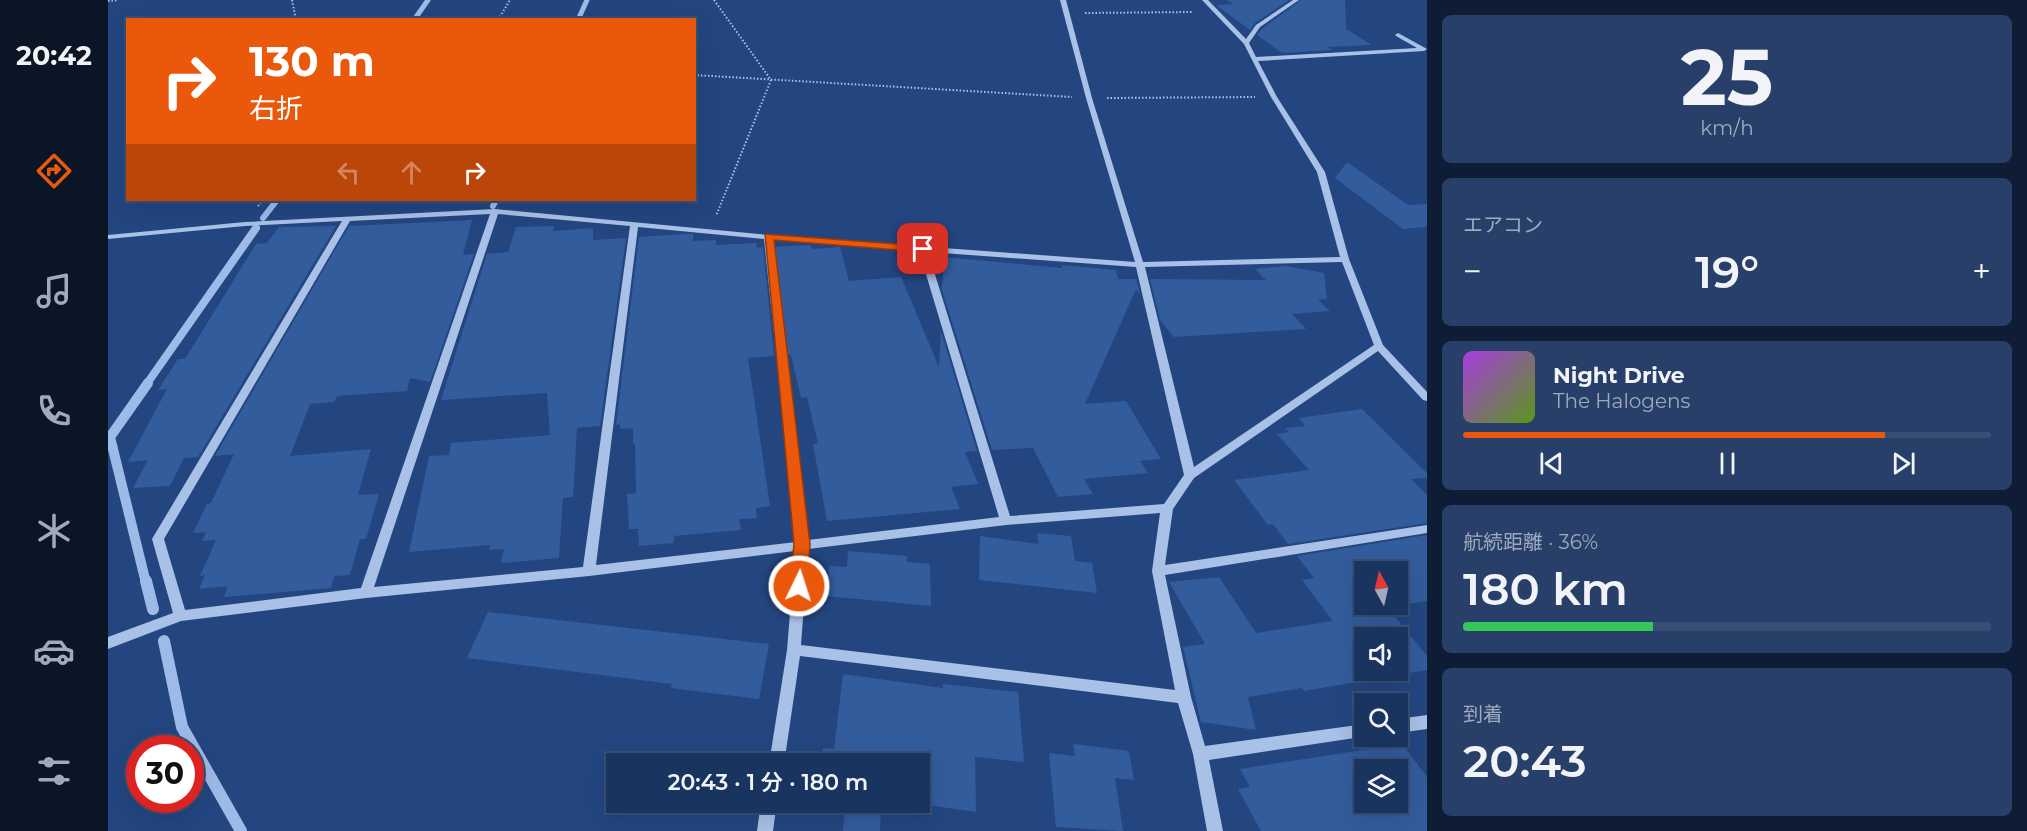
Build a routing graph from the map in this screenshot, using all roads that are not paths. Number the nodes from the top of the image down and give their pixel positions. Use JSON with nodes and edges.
{"nodes":[{"id":1,"x":1063,"y":0,"type":"edge"},
{"id":2,"x":1205,"y":0,"type":"edge"},
{"id":3,"x":1296,"y":0,"type":"edge"},
{"id":4,"x":1398,"y":35,"type":"dead end"},
{"id":5,"x":1246,"y":43,"type":"junction"},
{"id":6,"x":1255,"y":60,"type":"junction"},
{"id":7,"x":495,"y":211,"type":"junction"},
{"id":8,"x":347,"y":219,"type":"junction"},
{"id":9,"x":634,"y":224,"type":"junction"},
{"id":10,"x":108,"y":237,"type":"edge"},
{"id":11,"x":768,"y":237,"type":"junction"},
{"id":12,"x":923,"y":249,"type":"junction"},
{"id":13,"x":1345,"y":259,"type":"junction"},
{"id":14,"x":1140,"y":265,"type":"junction"},
{"id":15,"x":1379,"y":346,"type":"junction"},
{"id":16,"x":1427,"y":398,"type":"edge"},
{"id":17,"x":1190,"y":475,"type":"junction"},
{"id":18,"x":1167,"y":507,"type":"junction"},
{"id":19,"x":1006,"y":520,"type":"junction"},
{"id":20,"x":1427,"y":529,"type":"edge"},
{"id":21,"x":802,"y":544,"type":"junction"},
{"id":22,"x":589,"y":571,"type":"junction"},
{"id":23,"x":1158,"y":571,"type":"junction"},
{"id":24,"x":366,"y":593,"type":"junction"},
{"id":25,"x":180,"y":616,"type":"junction"},
{"id":26,"x":108,"y":643,"type":"edge"},
{"id":27,"x":794,"y":650,"type":"junction"},
{"id":28,"x":1184,"y":697,"type":"junction"},
{"id":29,"x":1408,"y":726,"type":"edge"},
{"id":30,"x":1424,"y":726,"type":"edge"},
{"id":31,"x":1354,"y":733,"type":"edge"},
{"id":32,"x":778,"y":753,"type":"edge"},
{"id":33,"x":1200,"y":754,"type":"junction"},
{"id":34,"x":767,"y":813,"type":"edge"},
{"id":35,"x":765,"y":831,"type":"edge"},
{"id":36,"x":1215,"y":831,"type":"edge"}],
"edges":[{"from":1,"to":14,"type":"street"},
{"from":2,"to":5,"type":"street"},
{"from":3,"to":5,"type":"street"},
{"from":4,"to":6,"type":"street"},
{"from":5,"to":6,"type":"street"},
{"from":6,"to":13,"type":"street"},
{"from":7,"to":8,"type":"street"},
{"from":7,"to":9,"type":"street"},
{"from":7,"to":24,"type":"street"},
{"from":8,"to":10,"type":"street"},
{"from":8,"to":25,"type":"street"},
{"from":9,"to":11,"type":"street"},
{"from":9,"to":22,"type":"street"},
{"from":11,"to":12,"type":"street"},
{"from":11,"to":21,"type":"street"},
{"from":12,"to":14,"type":"street"},
{"from":12,"to":19,"type":"street"},
{"from":13,"to":14,"type":"street"},
{"from":13,"to":15,"type":"street"},
{"from":14,"to":17,"type":"street"},
{"from":15,"to":16,"type":"street"},
{"from":15,"to":17,"type":"street"},
{"from":17,"to":18,"type":"street"},
{"from":18,"to":19,"type":"street"},
{"from":18,"to":23,"type":"street"},
{"from":19,"to":21,"type":"street"},
{"from":20,"to":23,"type":"street"},
{"from":21,"to":22,"type":"street"},
{"from":21,"to":27,"type":"street"},
{"from":22,"to":24,"type":"street"},
{"from":23,"to":28,"type":"street"},
{"from":24,"to":25,"type":"street"},
{"from":25,"to":26,"type":"street"},
{"from":27,"to":28,"type":"street"},
{"from":27,"to":32,"type":"street"},
{"from":28,"to":33,"type":"street"},
{"from":29,"to":30,"type":"street"},
{"from":31,"to":33,"type":"street"},
{"from":33,"to":36,"type":"street"},
{"from":34,"to":35,"type":"street"}]}
